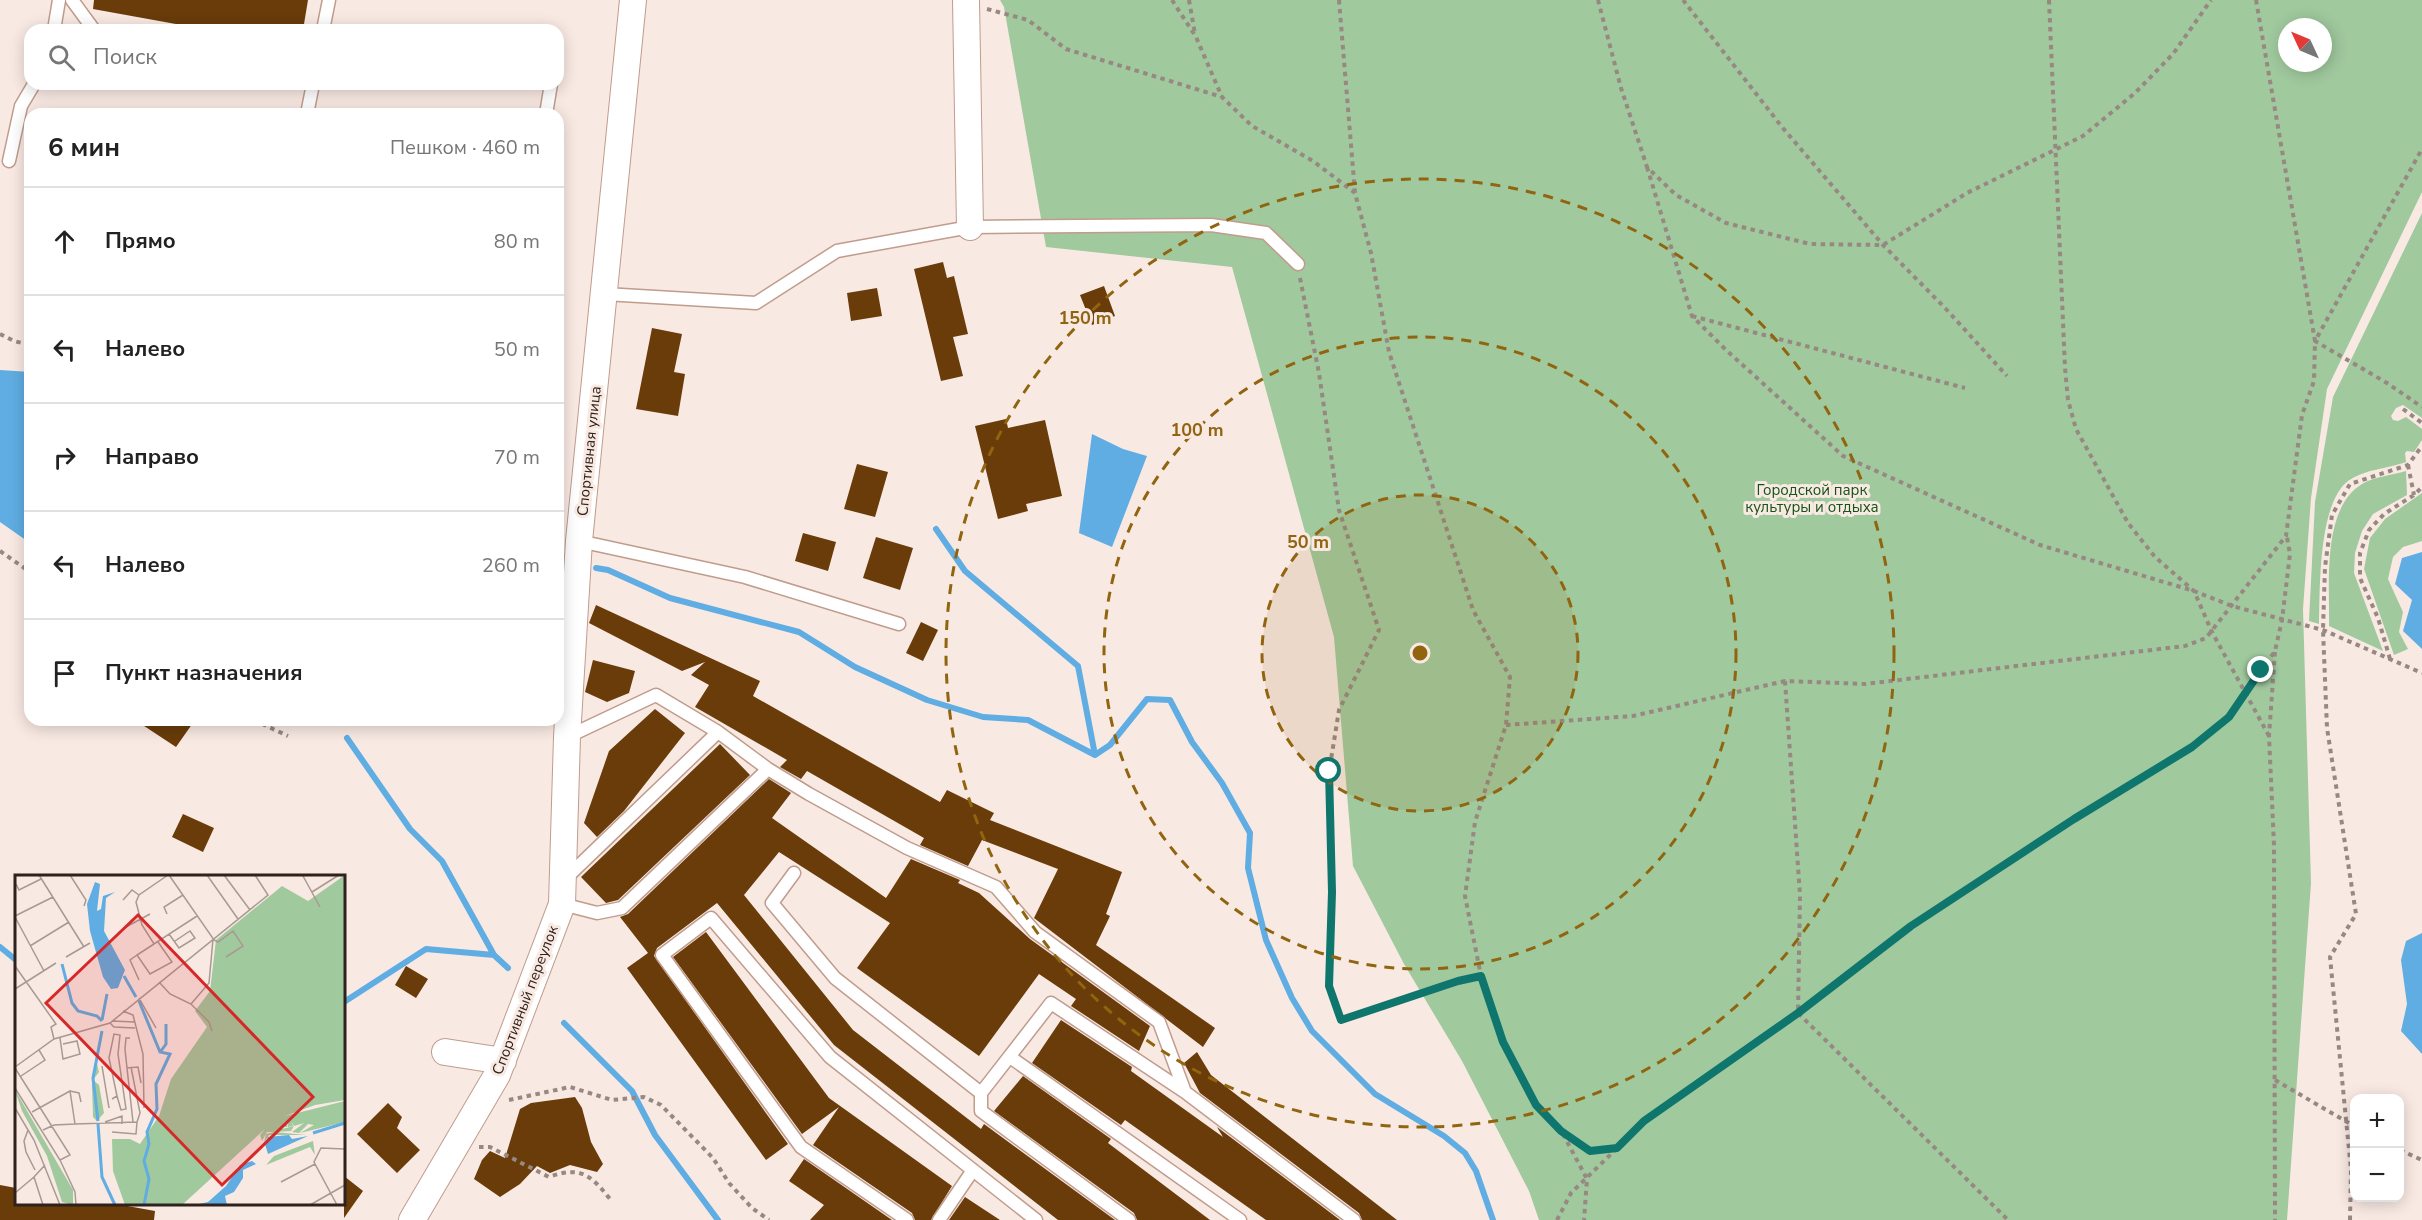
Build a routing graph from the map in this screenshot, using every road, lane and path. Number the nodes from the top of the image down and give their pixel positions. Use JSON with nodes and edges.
{"nodes":[{"id":1,"x":59,"y":0,"type":"edge"},
{"id":2,"x":72,"y":0,"type":"edge"},
{"id":3,"x":328,"y":0,"type":"edge"},
{"id":4,"x":633,"y":0,"type":"edge"},
{"id":5,"x":1172,"y":0,"type":"edge"},
{"id":6,"x":1189,"y":0,"type":"edge"},
{"id":7,"x":1339,"y":0,"type":"edge"},
{"id":8,"x":1598,"y":0,"type":"edge"},
{"id":9,"x":1683,"y":0,"type":"edge"},
{"id":10,"x":2049,"y":0,"type":"edge"},
{"id":11,"x":2211,"y":0,"type":"edge"},
{"id":12,"x":2256,"y":0,"type":"edge"},
{"id":13,"x":967,"y":2,"type":"edge"},
{"id":14,"x":55,"y":24,"type":"edge"},
{"id":15,"x":90,"y":24,"type":"edge"},
{"id":16,"x":324,"y":24,"type":"edge"},
{"id":17,"x":1196,"y":37,"type":"junction"},
{"id":18,"x":30,"y":90,"type":"edge"},
{"id":19,"x":312,"y":90,"type":"edge"},
{"id":20,"x":550,"y":90,"type":"edge"},
{"id":21,"x":1222,"y":97,"type":"junction"},
{"id":22,"x":309,"y":108,"type":"edge"},
{"id":23,"x":547,"y":108,"type":"edge"},
{"id":24,"x":2422,"y":148,"type":"edge"},
{"id":25,"x":2056,"y":150,"type":"junction"},
{"id":26,"x":9,"y":161,"type":"dead end"},
{"id":27,"x":1647,"y":167,"type":"junction"},
{"id":28,"x":1355,"y":193,"type":"junction"},
{"id":29,"x":970,"y":227,"type":"junction"},
{"id":30,"x":1883,"y":245,"type":"junction"},
{"id":31,"x":1298,"y":264,"type":"joint"},
{"id":32,"x":605,"y":294,"type":"junction"},
{"id":33,"x":1692,"y":316,"type":"junction"},
{"id":34,"x":0,"y":334,"type":"edge"},
{"id":35,"x":2315,"y":342,"type":"junction"},
{"id":36,"x":24,"y":344,"type":"edge"},
{"id":37,"x":2007,"y":376,"type":"dead end"},
{"id":38,"x":1965,"y":388,"type":"dead end"},
{"id":39,"x":2422,"y":407,"type":"edge"},
{"id":40,"x":2403,"y":409,"type":"dead end"},
{"id":41,"x":2422,"y":423,"type":"edge"},
{"id":42,"x":2422,"y":446,"type":"edge"},
{"id":43,"x":2408,"y":465,"type":"junction"},
{"id":44,"x":2422,"y":487,"type":"edge"},
{"id":45,"x":2414,"y":495,"type":"junction"},
{"id":46,"x":2286,"y":536,"type":"junction"},
{"id":47,"x":579,"y":541,"type":"junction"},
{"id":48,"x":0,"y":551,"type":"edge"},
{"id":49,"x":24,"y":568,"type":"edge"},
{"id":50,"x":2194,"y":591,"type":"junction"},
{"id":51,"x":2232,"y":606,"type":"junction"},
{"id":52,"x":2282,"y":620,"type":"junction"},
{"id":53,"x":899,"y":624,"type":"dead end"},
{"id":54,"x":2323,"y":630,"type":"junction"},
{"id":55,"x":2212,"y":632,"type":"junction"},
{"id":56,"x":2275,"y":651,"type":"junction"},
{"id":57,"x":2390,"y":660,"type":"junction"},
{"id":58,"x":2422,"y":673,"type":"edge"},
{"id":59,"x":1785,"y":681,"type":"junction"},
{"id":60,"x":2246,"y":693,"type":"junction"},
{"id":61,"x":1506,"y":725,"type":"junction"},
{"id":62,"x":267,"y":726,"type":"edge"},
{"id":63,"x":718,"y":732,"type":"junction"},
{"id":64,"x":288,"y":736,"type":"dead end"},
{"id":65,"x":2269,"y":736,"type":"junction"},
{"id":66,"x":567,"y":737,"type":"junction"},
{"id":67,"x":768,"y":769,"type":"junction"},
{"id":68,"x":794,"y":873,"type":"dead end"},
{"id":69,"x":562,"y":893,"type":"junction"},
{"id":70,"x":1481,"y":976,"type":"junction"},
{"id":71,"x":1798,"y":1013,"type":"junction"},
{"id":72,"x":445,"y":1052,"type":"dead end"},
{"id":73,"x":1010,"y":1057,"type":"junction"},
{"id":74,"x":502,"y":1061,"type":"junction"},
{"id":75,"x":2275,"y":1080,"type":"junction"},
{"id":76,"x":1185,"y":1092,"type":"junction"},
{"id":77,"x":981,"y":1093,"type":"junction"},
{"id":78,"x":481,"y":1103,"type":"junction"},
{"id":79,"x":2347,"y":1121,"type":"junction"},
{"id":80,"x":2350,"y":1123,"type":"edge"},
{"id":81,"x":1561,"y":1131,"type":"junction"},
{"id":82,"x":454,"y":1148,"type":"junction"},
{"id":83,"x":1617,"y":1148,"type":"junction"},
{"id":84,"x":2404,"y":1152,"type":"edge"},
{"id":85,"x":2422,"y":1160,"type":"edge"},
{"id":86,"x":973,"y":1170,"type":"junction"},
{"id":87,"x":1587,"y":1179,"type":"junction"},
{"id":88,"x":610,"y":1199,"type":"dead end"},
{"id":89,"x":412,"y":1220,"type":"edge"},
{"id":90,"x":769,"y":1220,"type":"edge"},
{"id":91,"x":907,"y":1220,"type":"edge"},
{"id":92,"x":939,"y":1220,"type":"edge"},
{"id":93,"x":1036,"y":1220,"type":"edge"},
{"id":94,"x":1130,"y":1220,"type":"edge"},
{"id":95,"x":1240,"y":1220,"type":"edge"},
{"id":96,"x":1354,"y":1220,"type":"edge"},
{"id":97,"x":1557,"y":1220,"type":"edge"},
{"id":98,"x":1584,"y":1220,"type":"edge"},
{"id":99,"x":2008,"y":1220,"type":"edge"},
{"id":100,"x":2275,"y":1220,"type":"edge"},
{"id":101,"x":2350,"y":1220,"type":"edge"}],
"edges":[{"from":1,"to":14,"type":"lane"},
{"from":2,"to":15,"type":"lane"},
{"from":3,"to":16,"type":"lane"},
{"from":4,"to":32,"type":"street","name":"Спортивная улица"},
{"from":5,"to":17,"type":"path"},
{"from":6,"to":17,"type":"path"},
{"from":7,"to":28,"type":"path"},
{"from":8,"to":27,"type":"path"},
{"from":9,"to":30,"type":"path"},
{"from":10,"to":25,"type":"path"},
{"from":11,"to":25,"type":"path"},
{"from":12,"to":35,"type":"path"},
{"from":13,"to":21,"type":"path"},
{"from":13,"to":29,"type":"street"},
{"from":17,"to":21,"type":"path"},
{"from":18,"to":26,"type":"lane"},
{"from":19,"to":22,"type":"lane"},
{"from":20,"to":23,"type":"lane"},
{"from":21,"to":28,"type":"path"},
{"from":24,"to":35,"type":"path"},
{"from":25,"to":30,"type":"path"},
{"from":25,"to":50,"type":"path"},
{"from":27,"to":30,"type":"path"},
{"from":27,"to":33,"type":"path"},
{"from":28,"to":61,"type":"path"},
{"from":29,"to":31,"type":"lane"},
{"from":29,"to":32,"type":"lane"},
{"from":30,"to":37,"type":"path"},
{"from":31,"to":70,"type":"path"},
{"from":32,"to":47,"type":"street","name":"Спортивная улица"},
{"from":33,"to":38,"type":"path"},
{"from":33,"to":50,"type":"path"},
{"from":34,"to":36,"type":"path"},
{"from":35,"to":39,"type":"path"},
{"from":35,"to":46,"type":"path"},
{"from":40,"to":41,"type":"path"},
{"from":42,"to":43,"type":"path"},
{"from":43,"to":45,"type":"path"},
{"from":43,"to":54,"type":"path"},
{"from":44,"to":45,"type":"path"},
{"from":45,"to":57,"type":"path"},
{"from":46,"to":51,"type":"path"},
{"from":46,"to":52,"type":"path"},
{"from":47,"to":53,"type":"lane"},
{"from":47,"to":66,"type":"street","name":"Спортивная улица"},
{"from":48,"to":49,"type":"path"},
{"from":50,"to":51,"type":"path"},
{"from":50,"to":55,"type":"path"},
{"from":51,"to":52,"type":"path"},
{"from":51,"to":55,"type":"path"},
{"from":52,"to":54,"type":"path"},
{"from":52,"to":56,"type":"path"},
{"from":54,"to":57,"type":"path"},
{"from":54,"to":79,"type":"path"},
{"from":55,"to":59,"type":"path"},
{"from":55,"to":60,"type":"path"},
{"from":56,"to":60,"type":"path"},
{"from":56,"to":65,"type":"path"},
{"from":57,"to":58,"type":"path"},
{"from":59,"to":61,"type":"path"},
{"from":59,"to":71,"type":"path"},
{"from":60,"to":65,"type":"path"},
{"from":60,"to":71,"type":"path"},
{"from":61,"to":70,"type":"path"},
{"from":62,"to":64,"type":"path"},
{"from":63,"to":66,"type":"lane"},
{"from":63,"to":67,"type":"lane"},
{"from":63,"to":69,"type":"lane"},
{"from":65,"to":75,"type":"path"},
{"from":66,"to":69,"type":"street","name":"Спортивная улица"},
{"from":67,"to":69,"type":"lane"},
{"from":67,"to":76,"type":"lane"},
{"from":68,"to":77,"type":"lane"},
{"from":69,"to":74,"type":"street","name":"Спортивный переулок"},
{"from":70,"to":81,"type":"path"},
{"from":71,"to":83,"type":"path"},
{"from":71,"to":99,"type":"path"},
{"from":72,"to":74,"type":"street"},
{"from":73,"to":76,"type":"lane"},
{"from":73,"to":77,"type":"lane"},
{"from":73,"to":95,"type":"lane"},
{"from":74,"to":78,"type":"street","name":"Спортивный переулок"},
{"from":75,"to":79,"type":"path"},
{"from":75,"to":100,"type":"path"},
{"from":76,"to":96,"type":"lane"},
{"from":77,"to":94,"type":"lane"},
{"from":78,"to":82,"type":"street","name":"Спортивный переулок"},
{"from":78,"to":90,"type":"path"},
{"from":79,"to":80,"type":"path"},
{"from":79,"to":101,"type":"path"},
{"from":81,"to":83,"type":"path"},
{"from":81,"to":87,"type":"path"},
{"from":82,"to":88,"type":"path"},
{"from":82,"to":89,"type":"street","name":"Спортивный переулок"},
{"from":83,"to":87,"type":"path"},
{"from":84,"to":85,"type":"path"},
{"from":86,"to":91,"type":"lane"},
{"from":86,"to":92,"type":"lane"},
{"from":86,"to":93,"type":"lane"},
{"from":87,"to":97,"type":"path"},
{"from":87,"to":98,"type":"path"}]}
